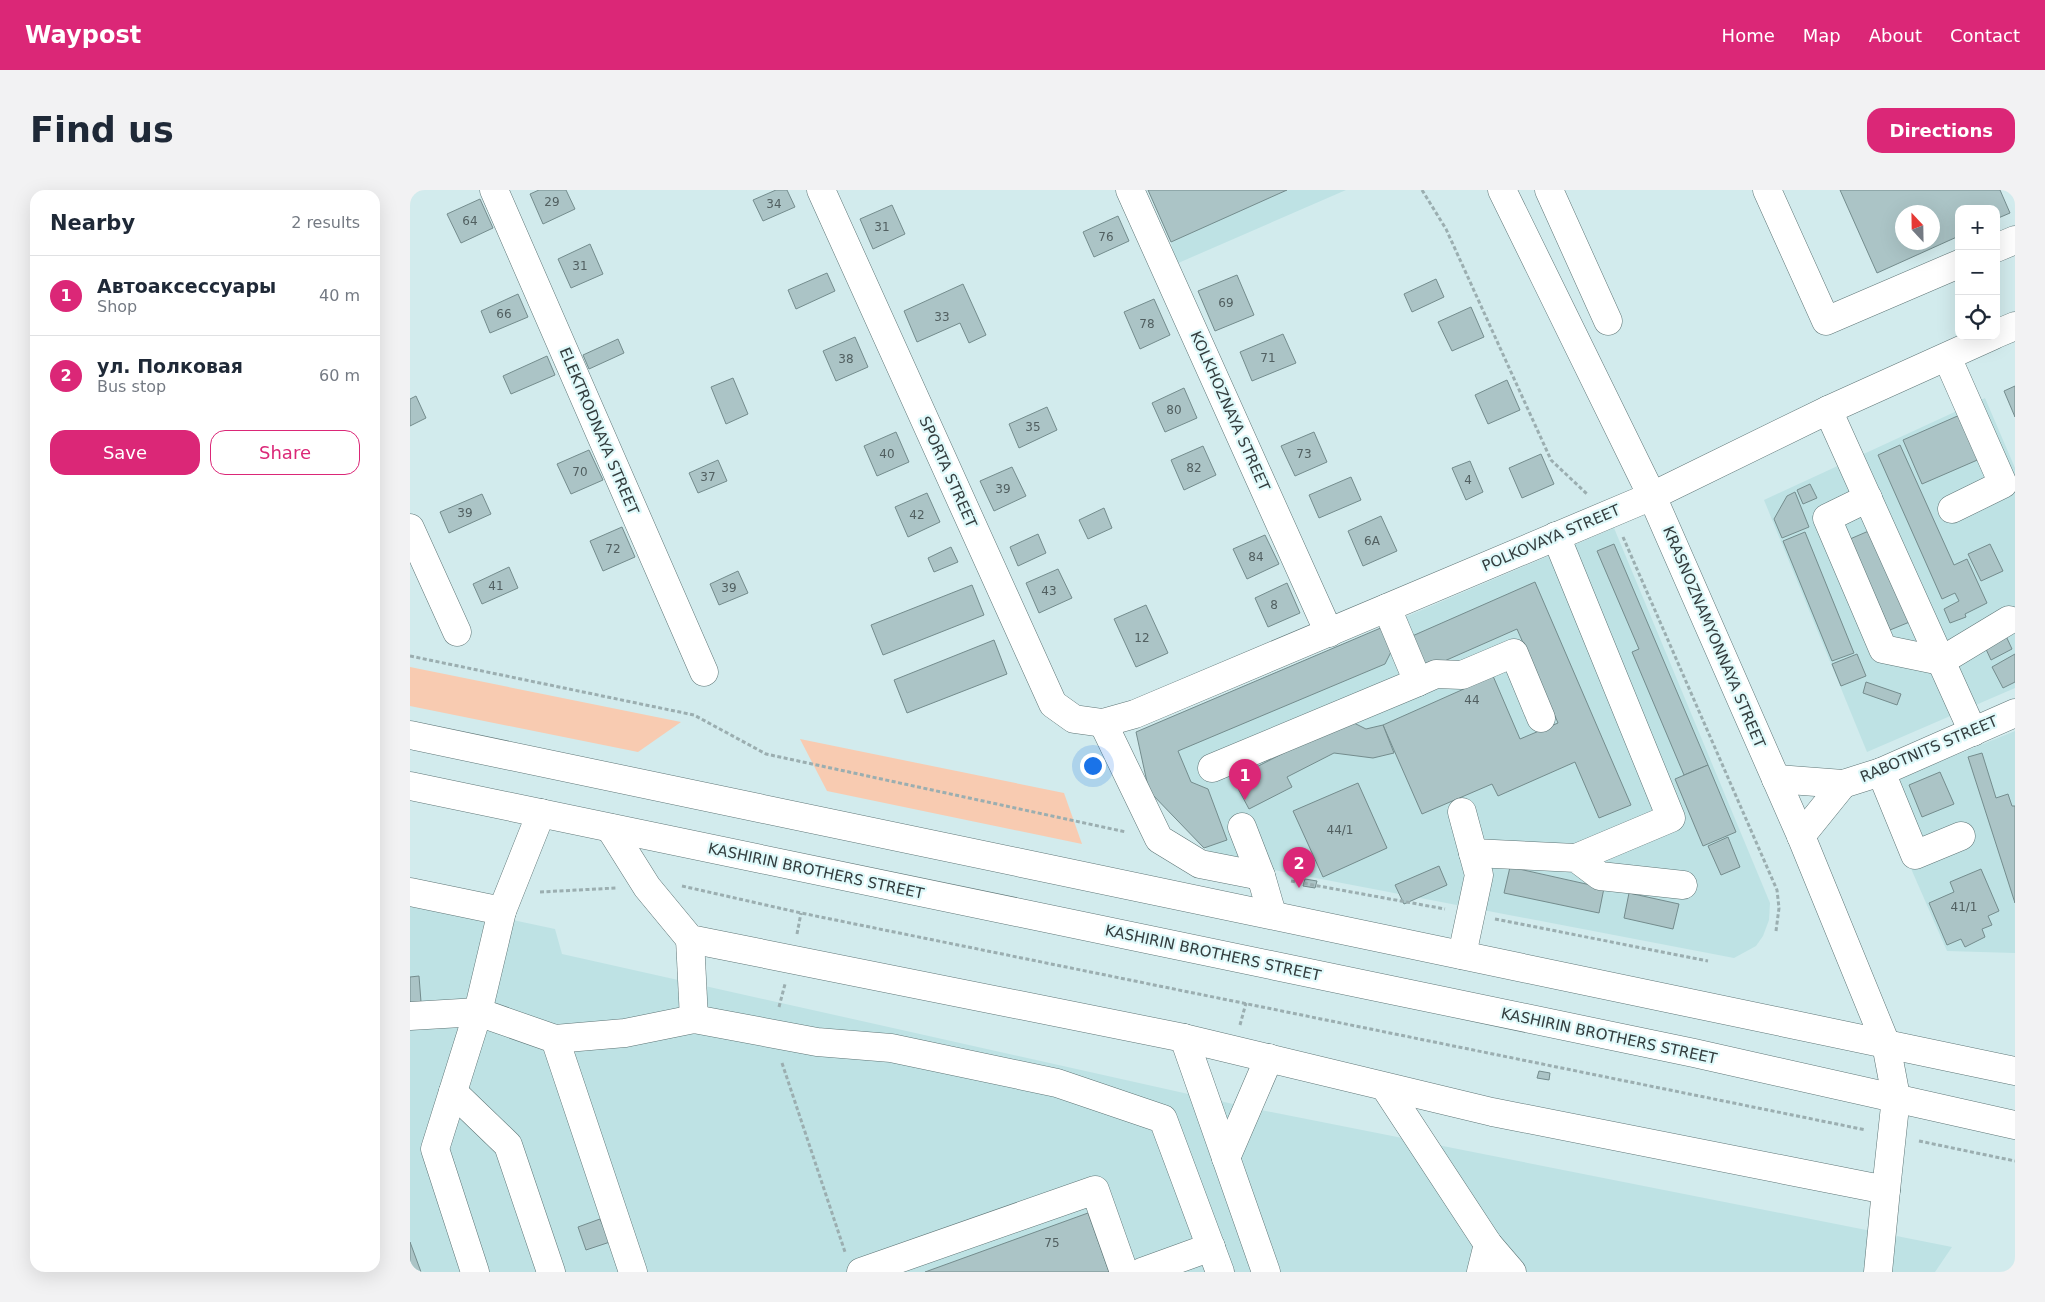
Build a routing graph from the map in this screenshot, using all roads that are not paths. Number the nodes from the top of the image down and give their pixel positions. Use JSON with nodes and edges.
{"nodes":[{"id":1,"x":494,"y":190,"type":"edge"},
{"id":2,"x":821,"y":190,"type":"edge"},
{"id":3,"x":1130,"y":190,"type":"edge"},
{"id":4,"x":1502,"y":190,"type":"edge"},
{"id":5,"x":1549,"y":190,"type":"edge"},
{"id":6,"x":1767,"y":190,"type":"edge"},
{"id":7,"x":2015,"y":240,"type":"edge"},
{"id":8,"x":2000,"y":246,"type":"edge"},
{"id":9,"x":1955,"y":266,"type":"edge"},
{"id":10,"x":1608,"y":320,"type":"dead end"},
{"id":11,"x":2015,"y":326,"type":"edge"},
{"id":12,"x":2000,"y":332,"type":"edge"},
{"id":13,"x":1983,"y":340,"type":"edge"},
{"id":14,"x":1948,"y":356,"type":"junction"},
{"id":15,"x":1828,"y":410,"type":"junction"},
{"id":16,"x":1652,"y":496,"type":"junction"},
{"id":17,"x":1868,"y":498,"type":"junction"},
{"id":18,"x":1952,"y":509,"type":"dead end"},
{"id":19,"x":410,"y":528,"type":"edge"},
{"id":20,"x":1556,"y":536,"type":"junction"},
{"id":21,"x":1387,"y":608,"type":"junction"},
{"id":22,"x":2009,"y":620,"type":"dead end"},
{"id":23,"x":457,"y":632,"type":"dead end"},
{"id":24,"x":1329,"y":632,"type":"junction"},
{"id":25,"x":1941,"y":661,"type":"junction"},
{"id":26,"x":704,"y":672,"type":"dead end"},
{"id":27,"x":1418,"y":682,"type":"junction"},
{"id":28,"x":1542,"y":718,"type":"dead end"},
{"id":29,"x":2013,"y":721,"type":"edge"},
{"id":30,"x":1103,"y":723,"type":"junction"},
{"id":31,"x":1972,"y":732,"type":"junction"},
{"id":32,"x":410,"y":735,"type":"edge"},
{"id":33,"x":1212,"y":768,"type":"dead end"},
{"id":34,"x":1880,"y":772,"type":"junction"},
{"id":35,"x":1776,"y":780,"type":"junction"},
{"id":36,"x":1843,"y":784,"type":"junction"},
{"id":37,"x":410,"y":786,"type":"edge"},
{"id":38,"x":1462,"y":812,"type":"dead end"},
{"id":39,"x":541,"y":813,"type":"junction"},
{"id":40,"x":1242,"y":827,"type":"dead end"},
{"id":41,"x":610,"y":828,"type":"junction"},
{"id":42,"x":1801,"y":836,"type":"junction"},
{"id":43,"x":1961,"y":836,"type":"dead end"},
{"id":44,"x":1473,"y":853,"type":"junction"},
{"id":45,"x":1576,"y":858,"type":"junction"},
{"id":46,"x":1261,"y":876,"type":"junction"},
{"id":47,"x":1683,"y":885,"type":"dead end"},
{"id":48,"x":410,"y":892,"type":"edge"},
{"id":49,"x":502,"y":910,"type":"junction"},
{"id":50,"x":1272,"y":914,"type":"junction"},
{"id":51,"x":690,"y":939,"type":"junction"},
{"id":52,"x":1462,"y":955,"type":"junction"},
{"id":53,"x":478,"y":1012,"type":"junction"},
{"id":54,"x":410,"y":1016,"type":"edge"},
{"id":55,"x":694,"y":1020,"type":"junction"},
{"id":56,"x":1184,"y":1038,"type":"junction"},
{"id":57,"x":554,"y":1039,"type":"junction"},
{"id":58,"x":1886,"y":1044,"type":"junction"},
{"id":59,"x":1269,"y":1058,"type":"junction"},
{"id":60,"x":2015,"y":1071,"type":"edge"},
{"id":61,"x":1385,"y":1087,"type":"junction"},
{"id":62,"x":453,"y":1092,"type":"junction"},
{"id":63,"x":1896,"y":1096,"type":"junction"},
{"id":64,"x":2015,"y":1124,"type":"edge"},
{"id":65,"x":1226,"y":1158,"type":"junction"},
{"id":66,"x":1886,"y":1190,"type":"junction"},
{"id":67,"x":1488,"y":1244,"type":"junction"},
{"id":68,"x":1216,"y":1260,"type":"edge"},
{"id":69,"x":853,"y":1263,"type":"edge"},
{"id":70,"x":475,"y":1272,"type":"edge"},
{"id":71,"x":551,"y":1272,"type":"edge"},
{"id":72,"x":633,"y":1272,"type":"edge"},
{"id":73,"x":1124,"y":1272,"type":"edge"},
{"id":74,"x":1142,"y":1272,"type":"edge"},
{"id":75,"x":1266,"y":1272,"type":"edge"},
{"id":76,"x":1481,"y":1272,"type":"edge"},
{"id":77,"x":1512,"y":1272,"type":"edge"},
{"id":78,"x":1878,"y":1272,"type":"edge"}],
"edges":[{"from":1,"to":26,"type":"street","name":"ELEKTRODNAYA STREET"},
{"from":2,"to":30,"type":"street","name":"SPORTA STREET"},
{"from":3,"to":24,"type":"street","name":"KOLKHOZNAYA STREET"},
{"from":4,"to":16,"type":"street","name":"KRASNOZNAMYONNAYA STREET"},
{"from":5,"to":10,"type":"street"},
{"from":6,"to":9,"type":"street"},
{"from":7,"to":8,"type":"street"},
{"from":11,"to":12,"type":"street"},
{"from":13,"to":14,"type":"street","name":"POLKOVAYA STREET"},
{"from":14,"to":15,"type":"street","name":"POLKOVAYA STREET"},
{"from":14,"to":18,"type":"street"},
{"from":15,"to":16,"type":"street","name":"POLKOVAYA STREET"},
{"from":15,"to":17,"type":"street"},
{"from":16,"to":20,"type":"street","name":"POLKOVAYA STREET"},
{"from":16,"to":35,"type":"street","name":"KRASNOZNAMYONNAYA STREET"},
{"from":17,"to":25,"type":"street"},
{"from":17,"to":25,"type":"street"},
{"from":19,"to":23,"type":"street"},
{"from":20,"to":21,"type":"street","name":"POLKOVAYA STREET"},
{"from":20,"to":45,"type":"street"},
{"from":21,"to":24,"type":"street","name":"POLKOVAYA STREET"},
{"from":21,"to":27,"type":"street"},
{"from":22,"to":25,"type":"street"},
{"from":24,"to":30,"type":"street","name":"POLKOVAYA STREET"},
{"from":25,"to":31,"type":"street"},
{"from":27,"to":28,"type":"street"},
{"from":27,"to":33,"type":"street"},
{"from":29,"to":31,"type":"street","name":"RABOTNITS STREET"},
{"from":30,"to":46,"type":"street"},
{"from":31,"to":34,"type":"street","name":"RABOTNITS STREET"},
{"from":32,"to":50,"type":"street"},
{"from":34,"to":36,"type":"street","name":"RABOTNITS STREET"},
{"from":34,"to":43,"type":"street"},
{"from":35,"to":36,"type":"street","name":"RABOTNITS STREET"},
{"from":35,"to":42,"type":"street","name":"KRASNOZNAMYONNAYA STREET"},
{"from":36,"to":42,"type":"street","name":"RABOTNITS STREET"},
{"from":37,"to":39,"type":"street","name":"KASHIRIN BROTHERS STREET"},
{"from":38,"to":44,"type":"street"},
{"from":39,"to":41,"type":"street","name":"KASHIRIN BROTHERS STREET"},
{"from":39,"to":49,"type":"street"},
{"from":40,"to":46,"type":"street"},
{"from":41,"to":51,"type":"street"},
{"from":41,"to":63,"type":"street","name":"KASHIRIN BROTHERS STREET"},
{"from":42,"to":58,"type":"street","name":"KRASNOZNAMYONNAYA STREET"},
{"from":44,"to":45,"type":"street"},
{"from":44,"to":52,"type":"street"},
{"from":45,"to":47,"type":"street"},
{"from":46,"to":50,"type":"street"},
{"from":48,"to":49,"type":"street"},
{"from":49,"to":53,"type":"street"},
{"from":50,"to":52,"type":"street"},
{"from":51,"to":55,"type":"street"},
{"from":51,"to":56,"type":"street"},
{"from":52,"to":58,"type":"street"},
{"from":53,"to":54,"type":"street"},
{"from":53,"to":57,"type":"street"},
{"from":53,"to":62,"type":"street"},
{"from":55,"to":57,"type":"street"},
{"from":55,"to":68,"type":"street"},
{"from":56,"to":59,"type":"street"},
{"from":56,"to":65,"type":"street"},
{"from":57,"to":72,"type":"street"},
{"from":58,"to":60,"type":"street"},
{"from":58,"to":63,"type":"street","name":"KRASNOZNAMYONNAYA STREET"},
{"from":59,"to":61,"type":"street"},
{"from":59,"to":65,"type":"street"},
{"from":61,"to":66,"type":"street"},
{"from":61,"to":67,"type":"street"},
{"from":62,"to":70,"type":"street"},
{"from":62,"to":71,"type":"street"},
{"from":63,"to":64,"type":"street","name":"KASHIRIN BROTHERS STREET"},
{"from":63,"to":66,"type":"street","name":"KRASNOZNAMYONNAYA STREET"},
{"from":65,"to":75,"type":"street"},
{"from":66,"to":78,"type":"street","name":"KRASNOZNAMYONNAYA STREET"},
{"from":67,"to":76,"type":"street"},
{"from":67,"to":77,"type":"street"},
{"from":68,"to":74,"type":"street"},
{"from":69,"to":73,"type":"street"}]}
